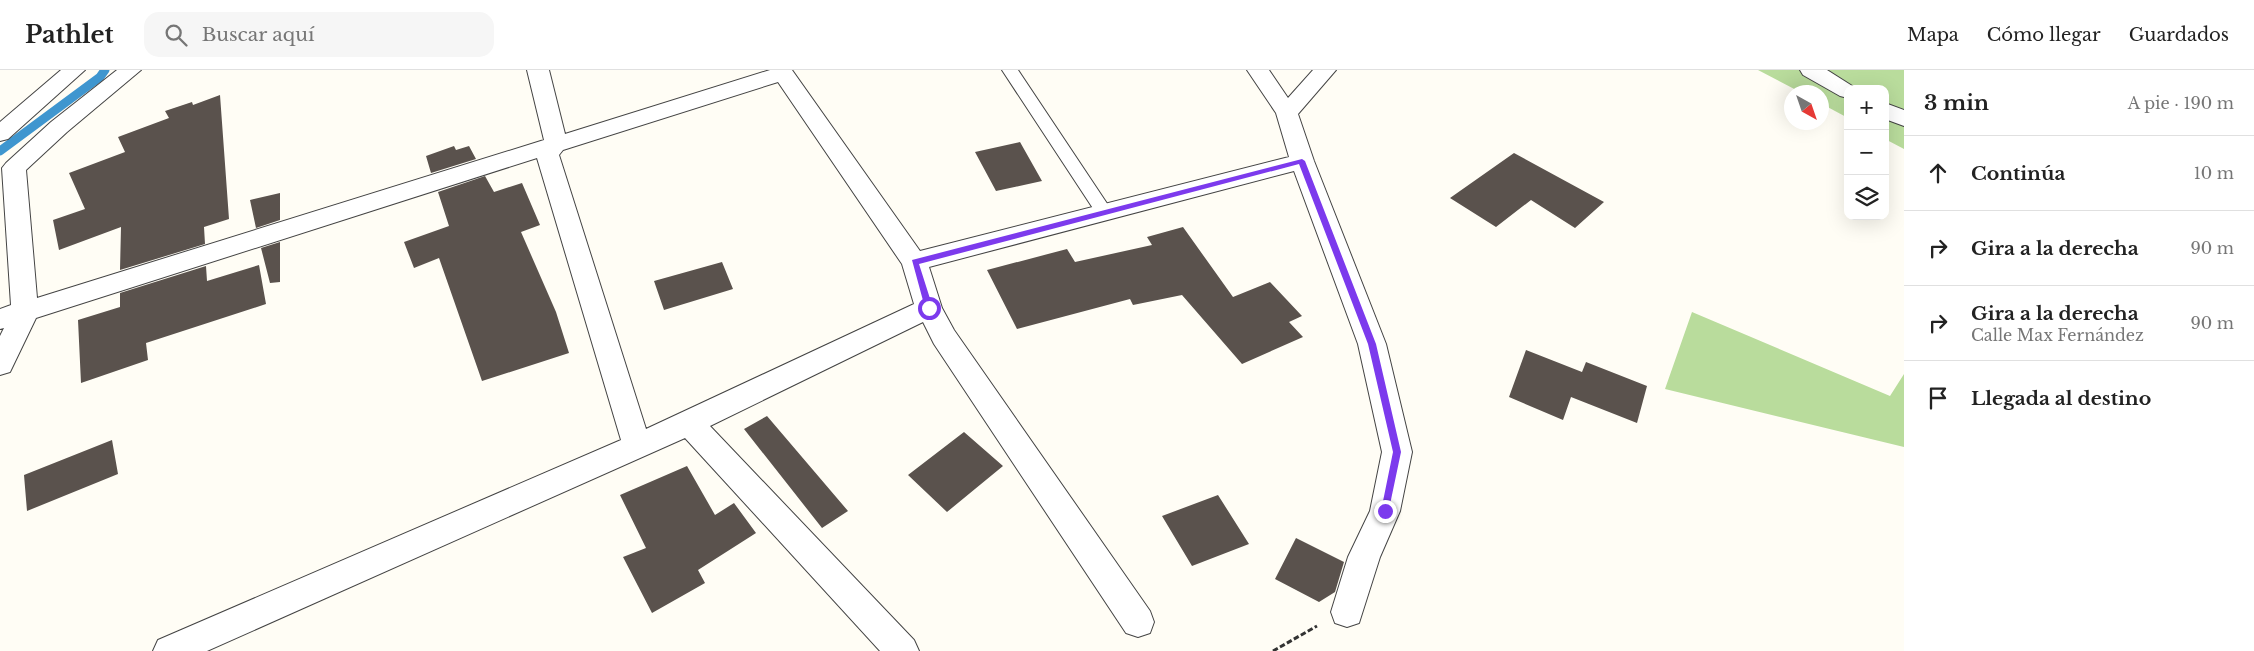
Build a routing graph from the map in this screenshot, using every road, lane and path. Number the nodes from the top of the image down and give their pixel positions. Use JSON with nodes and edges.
{"nodes":[{"id":1,"x":74,"y":70,"type":"edge"},
{"id":2,"x":130,"y":70,"type":"edge"},
{"id":3,"x":538,"y":70,"type":"edge"},
{"id":4,"x":1010,"y":70,"type":"edge"},
{"id":5,"x":1258,"y":70,"type":"edge"},
{"id":6,"x":1325,"y":70,"type":"edge"},
{"id":7,"x":1811,"y":70,"type":"edge"},
{"id":8,"x":782,"y":71,"type":"edge"},
{"id":9,"x":1844,"y":89,"type":"edge"},
{"id":10,"x":1889,"y":112,"type":"edge"},
{"id":11,"x":1287,"y":113,"type":"junction"},
{"id":12,"x":1904,"y":119,"type":"edge"},
{"id":13,"x":0,"y":134,"type":"edge"},
{"id":14,"x":556,"y":143,"type":"junction"},
{"id":15,"x":1302,"y":161,"type":"junction"},
{"id":16,"x":1104,"y":212,"type":"junction"},
{"id":17,"x":914,"y":262,"type":"junction"},
{"id":18,"x":929,"y":308,"type":"junction"},
{"id":19,"x":25,"y":312,"type":"junction"},
{"id":20,"x":0,"y":319,"type":"edge"},
{"id":21,"x":0,"y":364,"type":"edge"},
{"id":22,"x":689,"y":423,"type":"junction"},
{"id":23,"x":637,"y":445,"type":"junction"},
{"id":24,"x":1347,"y":612,"type":"joint"},
{"id":25,"x":1138,"y":622,"type":"dead end"},
{"id":26,"x":170,"y":651,"type":"edge"},
{"id":27,"x":902,"y":651,"type":"edge"},
{"id":28,"x":1273,"y":651,"type":"edge"}],
"edges":[{"from":1,"to":13,"type":"street"},
{"from":2,"to":19,"type":"street"},
{"from":3,"to":14,"type":"street"},
{"from":4,"to":16,"type":"lane"},
{"from":5,"to":11,"type":"street"},
{"from":6,"to":11,"type":"street"},
{"from":7,"to":9,"type":"street"},
{"from":8,"to":14,"type":"street"},
{"from":8,"to":17,"type":"street"},
{"from":10,"to":12,"type":"street"},
{"from":11,"to":15,"type":"street"},
{"from":14,"to":19,"type":"street"},
{"from":14,"to":23,"type":"street"},
{"from":15,"to":16,"type":"street"},
{"from":15,"to":24,"type":"street"},
{"from":16,"to":17,"type":"street"},
{"from":17,"to":18,"type":"street"},
{"from":18,"to":22,"type":"street"},
{"from":18,"to":25,"type":"street"},
{"from":19,"to":20,"type":"street"},
{"from":19,"to":21,"type":"street"},
{"from":22,"to":23,"type":"street"},
{"from":22,"to":27,"type":"street"},
{"from":23,"to":26,"type":"street"},
{"from":24,"to":28,"type":"path"}]}
